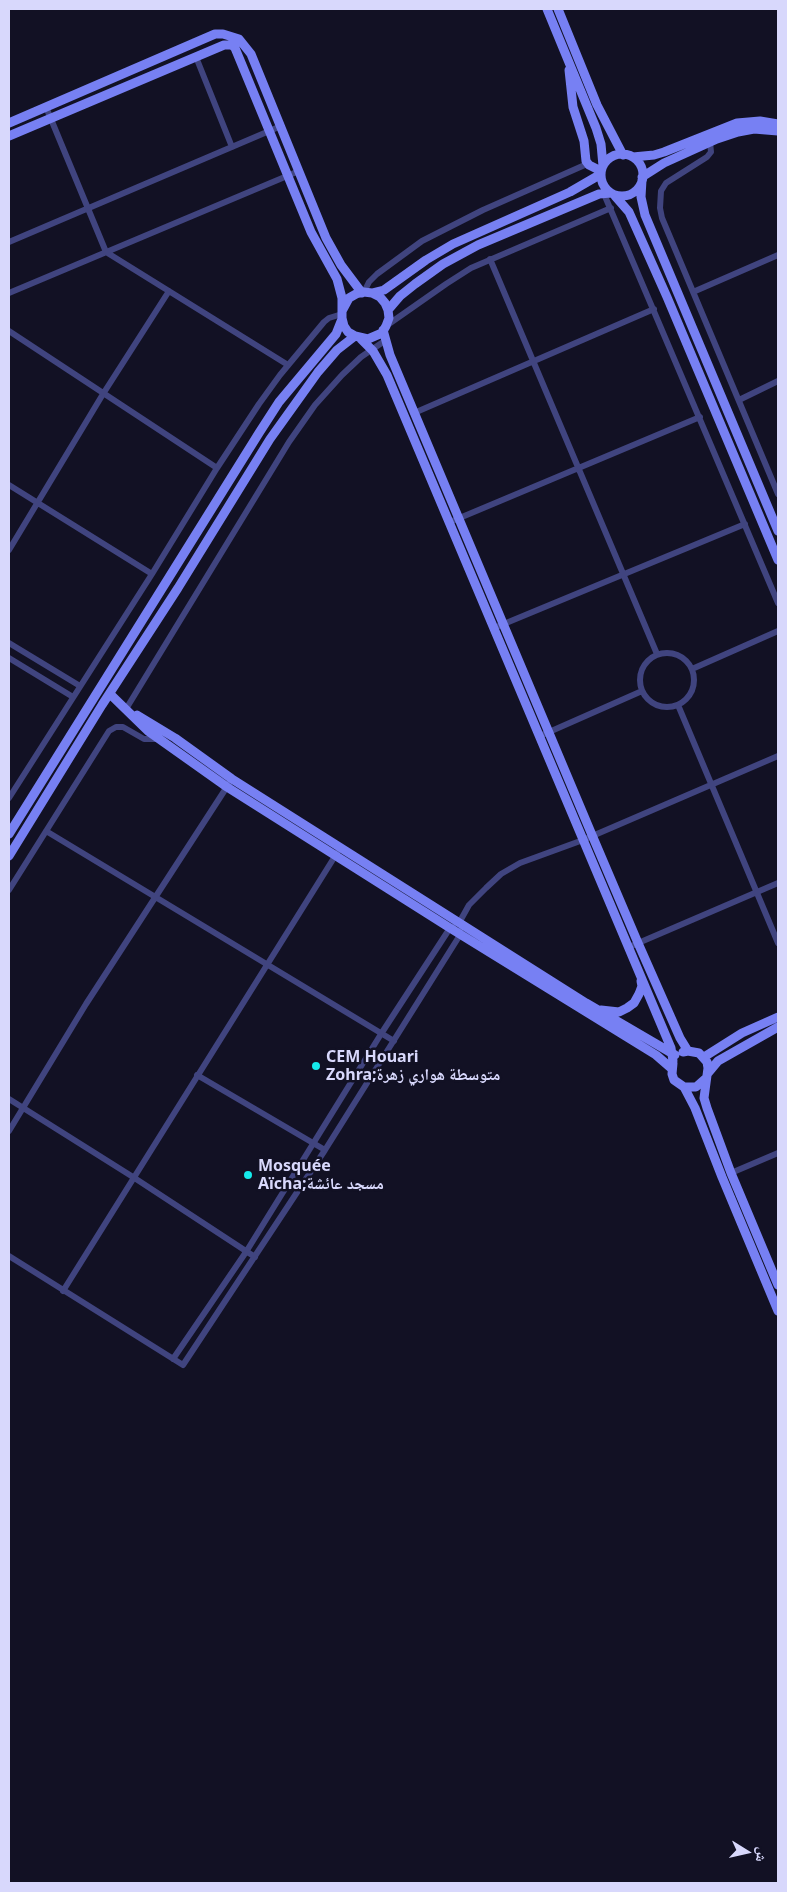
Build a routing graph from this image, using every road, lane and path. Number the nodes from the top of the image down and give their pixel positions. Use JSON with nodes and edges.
{"nodes":[{"id":1,"x":547,"y":9,"type":"edge"},
{"id":2,"x":558,"y":9,"type":"edge"},
{"id":3,"x":196,"y":57,"type":"junction"},
{"id":4,"x":568,"y":60,"type":"junction"},
{"id":5,"x":46,"y":107,"type":"junction"},
{"id":6,"x":51,"y":118,"type":"junction"},
{"id":7,"x":9,"y":123,"type":"edge"},
{"id":8,"x":778,"y":124,"type":"edge"},
{"id":9,"x":280,"y":126,"type":"junction"},
{"id":10,"x":269,"y":131,"type":"junction"},
{"id":11,"x":778,"y":131,"type":"edge"},
{"id":12,"x":9,"y":136,"type":"edge"},
{"id":13,"x":710,"y":142,"type":"junction"},
{"id":14,"x":232,"y":147,"type":"junction"},
{"id":15,"x":623,"y":155,"type":"junction"},
{"id":16,"x":632,"y":157,"type":"junction"},
{"id":17,"x":587,"y":164,"type":"junction"},
{"id":18,"x":601,"y":170,"type":"junction"},
{"id":19,"x":299,"y":171,"type":"junction"},
{"id":20,"x":288,"y":176,"type":"junction"},
{"id":21,"x":642,"y":179,"type":"junction"},
{"id":22,"x":609,"y":192,"type":"junction"},
{"id":23,"x":88,"y":208,"type":"junction"},
{"id":24,"x":611,"y":208,"type":"junction"},
{"id":25,"x":9,"y":242,"type":"edge"},
{"id":26,"x":106,"y":252,"type":"junction"},
{"id":27,"x":778,"y":255,"type":"edge"},
{"id":28,"x":490,"y":259,"type":"junction"},
{"id":29,"x":169,"y":291,"type":"junction"},
{"id":30,"x":693,"y":292,"type":"junction"},
{"id":31,"x":366,"y":293,"type":"junction"},
{"id":32,"x":9,"y":294,"type":"edge"},
{"id":33,"x":654,"y":309,"type":"junction"},
{"id":34,"x":388,"y":310,"type":"junction"},
{"id":35,"x":342,"y":315,"type":"junction"},
{"id":36,"x":385,"y":328,"type":"junction"},
{"id":37,"x":9,"y":331,"type":"edge"},
{"id":38,"x":358,"y":337,"type":"junction"},
{"id":39,"x":386,"y":340,"type":"junction"},
{"id":40,"x":371,"y":350,"type":"junction"},
{"id":41,"x":532,"y":362,"type":"junction"},
{"id":42,"x":288,"y":365,"type":"junction"},
{"id":43,"x":778,"y":381,"type":"edge"},
{"id":44,"x":103,"y":394,"type":"junction"},
{"id":45,"x":739,"y":400,"type":"junction"},
{"id":46,"x":414,"y":413,"type":"junction"},
{"id":47,"x":700,"y":417,"type":"junction"},
{"id":48,"x":217,"y":468,"type":"junction"},
{"id":49,"x":579,"y":468,"type":"junction"},
{"id":50,"x":9,"y":485,"type":"edge"},
{"id":51,"x":778,"y":494,"type":"edge"},
{"id":52,"x":38,"y":503,"type":"junction"},
{"id":53,"x":459,"y":518,"type":"junction"},
{"id":54,"x":450,"y":522,"type":"junction"},
{"id":55,"x":745,"y":524,"type":"junction"},
{"id":56,"x":778,"y":531,"type":"edge"},
{"id":57,"x":9,"y":550,"type":"edge"},
{"id":58,"x":778,"y":560,"type":"edge"},
{"id":59,"x":152,"y":574,"type":"junction"},
{"id":60,"x":623,"y":574,"type":"junction"},
{"id":61,"x":778,"y":603,"type":"edge"},
{"id":62,"x":503,"y":624,"type":"junction"},
{"id":63,"x":494,"y":628,"type":"junction"},
{"id":64,"x":778,"y":631,"type":"edge"},
{"id":65,"x":9,"y":643,"type":"edge"},
{"id":66,"x":657,"y":654,"type":"junction"},
{"id":67,"x":9,"y":658,"type":"edge"},
{"id":68,"x":692,"y":669,"type":"junction"},
{"id":69,"x":80,"y":686,"type":"junction"},
{"id":70,"x":642,"y":691,"type":"junction"},
{"id":71,"x":110,"y":694,"type":"junction"},
{"id":72,"x":73,"y":697,"type":"junction"},
{"id":73,"x":678,"y":705,"type":"junction"},
{"id":74,"x":126,"y":709,"type":"junction"},
{"id":75,"x":548,"y":732,"type":"junction"},
{"id":76,"x":540,"y":736,"type":"junction"},
{"id":77,"x":159,"y":739,"type":"junction"},
{"id":78,"x":778,"y":756,"type":"edge"},
{"id":79,"x":230,"y":783,"type":"junction"},
{"id":80,"x":712,"y":785,"type":"junction"},
{"id":81,"x":9,"y":798,"type":"edge"},
{"id":82,"x":46,"y":831,"type":"junction"},
{"id":83,"x":9,"y":834,"type":"edge"},
{"id":84,"x":588,"y":837,"type":"junction"},
{"id":85,"x":337,"y":852,"type":"junction"},
{"id":86,"x":9,"y":856,"type":"edge"},
{"id":87,"x":778,"y":883,"type":"edge"},
{"id":88,"x":9,"y":890,"type":"edge"},
{"id":89,"x":756,"y":892,"type":"junction"},
{"id":90,"x":156,"y":897,"type":"junction"},
{"id":91,"x":459,"y":924,"type":"junction"},
{"id":92,"x":450,"y":928,"type":"junction"},
{"id":93,"x":460,"y":935,"type":"junction"},
{"id":94,"x":638,"y":943,"type":"junction"},
{"id":95,"x":778,"y":943,"type":"edge"},
{"id":96,"x":629,"y":947,"type":"junction"},
{"id":97,"x":267,"y":965,"type":"junction"},
{"id":98,"x":640,"y":973,"type":"junction"},
{"id":99,"x":586,"y":1003,"type":"junction"},
{"id":100,"x":778,"y":1017,"type":"edge"},
{"id":101,"x":778,"y":1027,"type":"edge"},
{"id":102,"x":381,"y":1034,"type":"junction"},
{"id":103,"x":394,"y":1041,"type":"junction"},
{"id":104,"x":688,"y":1050,"type":"junction"},
{"id":105,"x":704,"y":1057,"type":"junction"},
{"id":106,"x":674,"y":1059,"type":"junction"},
{"id":107,"x":197,"y":1075,"type":"junction"},
{"id":108,"x":706,"y":1076,"type":"junction"},
{"id":109,"x":684,"y":1087,"type":"junction"},
{"id":110,"x":9,"y":1099,"type":"edge"},
{"id":111,"x":23,"y":1108,"type":"junction"},
{"id":112,"x":9,"y":1131,"type":"edge"},
{"id":113,"x":312,"y":1144,"type":"junction"},
{"id":114,"x":325,"y":1150,"type":"junction"},
{"id":115,"x":778,"y":1153,"type":"edge"},
{"id":116,"x":731,"y":1173,"type":"junction"},
{"id":117,"x":133,"y":1177,"type":"junction"},
{"id":118,"x":246,"y":1252,"type":"junction"},
{"id":119,"x":9,"y":1256,"type":"edge"},
{"id":120,"x":255,"y":1257,"type":"junction"},
{"id":121,"x":777,"y":1279,"type":"edge"},
{"id":122,"x":63,"y":1291,"type":"junction"},
{"id":123,"x":778,"y":1311,"type":"edge"},
{"id":124,"x":173,"y":1359,"type":"junction"}],
"edges":[{"from":1,"to":4,"type":"street"},
{"from":2,"to":15,"type":"street"},
{"from":3,"to":6,"type":"street"},
{"from":3,"to":10,"type":"street"},
{"from":3,"to":14,"type":"street"},
{"from":4,"to":17,"type":"street"},
{"from":4,"to":18,"type":"street"},
{"from":5,"to":6,"type":"street"},
{"from":5,"to":7,"type":"street"},
{"from":5,"to":9,"type":"street"},
{"from":6,"to":12,"type":"street"},
{"from":6,"to":23,"type":"street"},
{"from":8,"to":16,"type":"street"},
{"from":9,"to":10,"type":"street"},
{"from":9,"to":19,"type":"street"},
{"from":10,"to":14,"type":"street"},
{"from":10,"to":20,"type":"street"},
{"from":11,"to":13,"type":"street"},
{"from":13,"to":21,"type":"street"},
{"from":13,"to":30,"type":"street"},
{"from":14,"to":23,"type":"street"},
{"from":15,"to":16,"type":"street"},
{"from":15,"to":18,"type":"street"},
{"from":16,"to":21,"type":"street"},
{"from":17,"to":18,"type":"street"},
{"from":17,"to":31,"type":"street"},
{"from":18,"to":22,"type":"street"},
{"from":18,"to":31,"type":"street"},
{"from":19,"to":20,"type":"street"},
{"from":19,"to":31,"type":"street"},
{"from":20,"to":26,"type":"street"},
{"from":20,"to":35,"type":"street"},
{"from":21,"to":22,"type":"street"},
{"from":21,"to":56,"type":"street"},
{"from":22,"to":24,"type":"street"},
{"from":22,"to":34,"type":"street"},
{"from":22,"to":58,"type":"street"},
{"from":23,"to":25,"type":"street"},
{"from":23,"to":26,"type":"street"},
{"from":24,"to":28,"type":"street"},
{"from":24,"to":33,"type":"street"},
{"from":26,"to":29,"type":"street"},
{"from":26,"to":32,"type":"street"},
{"from":27,"to":30,"type":"street"},
{"from":28,"to":36,"type":"street"},
{"from":28,"to":41,"type":"street"},
{"from":29,"to":42,"type":"street"},
{"from":29,"to":44,"type":"street"},
{"from":30,"to":45,"type":"street"},
{"from":31,"to":34,"type":"street"},
{"from":31,"to":35,"type":"street"},
{"from":33,"to":41,"type":"street"},
{"from":33,"to":47,"type":"street"},
{"from":34,"to":36,"type":"street"},
{"from":35,"to":38,"type":"street"},
{"from":35,"to":42,"type":"street"},
{"from":35,"to":83,"type":"street"},
{"from":36,"to":38,"type":"street"},
{"from":36,"to":39,"type":"street"},
{"from":37,"to":44,"type":"street"},
{"from":38,"to":40,"type":"street"},
{"from":38,"to":71,"type":"street"},
{"from":39,"to":40,"type":"street"},
{"from":39,"to":46,"type":"street"},
{"from":40,"to":54,"type":"street"},
{"from":40,"to":74,"type":"street"},
{"from":41,"to":46,"type":"street"},
{"from":41,"to":49,"type":"street"},
{"from":42,"to":48,"type":"street"},
{"from":43,"to":45,"type":"street"},
{"from":44,"to":48,"type":"street"},
{"from":44,"to":52,"type":"street"},
{"from":45,"to":51,"type":"street"},
{"from":46,"to":53,"type":"street"},
{"from":47,"to":49,"type":"street"},
{"from":47,"to":55,"type":"street"},
{"from":48,"to":59,"type":"street"},
{"from":49,"to":53,"type":"street"},
{"from":49,"to":60,"type":"street"},
{"from":50,"to":52,"type":"street"},
{"from":52,"to":57,"type":"street"},
{"from":52,"to":59,"type":"street"},
{"from":53,"to":54,"type":"street"},
{"from":53,"to":62,"type":"street"},
{"from":54,"to":63,"type":"street"},
{"from":55,"to":60,"type":"street"},
{"from":55,"to":61,"type":"street"},
{"from":59,"to":69,"type":"street"},
{"from":60,"to":62,"type":"street"},
{"from":60,"to":66,"type":"street"},
{"from":62,"to":63,"type":"street"},
{"from":62,"to":75,"type":"street"},
{"from":63,"to":76,"type":"street"},
{"from":64,"to":68,"type":"street"},
{"from":65,"to":69,"type":"street"},
{"from":66,"to":68,"type":"street"},
{"from":66,"to":70,"type":"street"},
{"from":67,"to":72,"type":"street"},
{"from":68,"to":73,"type":"street"},
{"from":69,"to":72,"type":"street"},
{"from":70,"to":73,"type":"street"},
{"from":70,"to":75,"type":"street"},
{"from":71,"to":74,"type":"street"},
{"from":71,"to":86,"type":"street"},
{"from":72,"to":81,"type":"street"},
{"from":73,"to":80,"type":"street"},
{"from":74,"to":77,"type":"street"},
{"from":74,"to":79,"type":"street"},
{"from":75,"to":76,"type":"street"},
{"from":75,"to":84,"type":"street"},
{"from":76,"to":84,"type":"street"},
{"from":77,"to":79,"type":"street"},
{"from":77,"to":82,"type":"street"},
{"from":78,"to":80,"type":"street"},
{"from":79,"to":85,"type":"street"},
{"from":79,"to":90,"type":"street"},
{"from":80,"to":84,"type":"street"},
{"from":80,"to":89,"type":"street"},
{"from":82,"to":88,"type":"street"},
{"from":82,"to":90,"type":"street"},
{"from":84,"to":91,"type":"street"},
{"from":84,"to":94,"type":"street"},
{"from":84,"to":96,"type":"street"},
{"from":85,"to":91,"type":"street"},
{"from":85,"to":92,"type":"street"},
{"from":85,"to":97,"type":"street"},
{"from":87,"to":89,"type":"street"},
{"from":89,"to":94,"type":"street"},
{"from":89,"to":95,"type":"street"},
{"from":90,"to":97,"type":"street"},
{"from":90,"to":111,"type":"street"},
{"from":91,"to":92,"type":"street"},
{"from":91,"to":93,"type":"street"},
{"from":91,"to":99,"type":"street"},
{"from":92,"to":93,"type":"street"},
{"from":92,"to":102,"type":"street"},
{"from":93,"to":103,"type":"street"},
{"from":93,"to":106,"type":"street"},
{"from":94,"to":96,"type":"street"},
{"from":94,"to":104,"type":"street"},
{"from":96,"to":98,"type":"street"},
{"from":97,"to":102,"type":"street"},
{"from":97,"to":107,"type":"street"},
{"from":98,"to":99,"type":"street"},
{"from":98,"to":106,"type":"street"},
{"from":99,"to":106,"type":"street"},
{"from":100,"to":105,"type":"street"},
{"from":101,"to":108,"type":"street"},
{"from":102,"to":103,"type":"street"},
{"from":102,"to":113,"type":"street"},
{"from":103,"to":114,"type":"street"},
{"from":104,"to":105,"type":"street"},
{"from":104,"to":106,"type":"street"},
{"from":105,"to":108,"type":"street"},
{"from":106,"to":109,"type":"street"},
{"from":107,"to":113,"type":"street"},
{"from":107,"to":117,"type":"street"},
{"from":108,"to":109,"type":"street"},
{"from":108,"to":116,"type":"street"},
{"from":109,"to":123,"type":"street"},
{"from":110,"to":111,"type":"street"},
{"from":111,"to":112,"type":"street"},
{"from":111,"to":117,"type":"street"},
{"from":113,"to":114,"type":"street"},
{"from":113,"to":118,"type":"street"},
{"from":114,"to":120,"type":"street"},
{"from":115,"to":116,"type":"street"},
{"from":116,"to":121,"type":"street"},
{"from":117,"to":118,"type":"street"},
{"from":117,"to":122,"type":"street"},
{"from":118,"to":120,"type":"street"},
{"from":118,"to":124,"type":"street"},
{"from":119,"to":122,"type":"street"},
{"from":120,"to":124,"type":"street"},
{"from":122,"to":124,"type":"street"}]}
